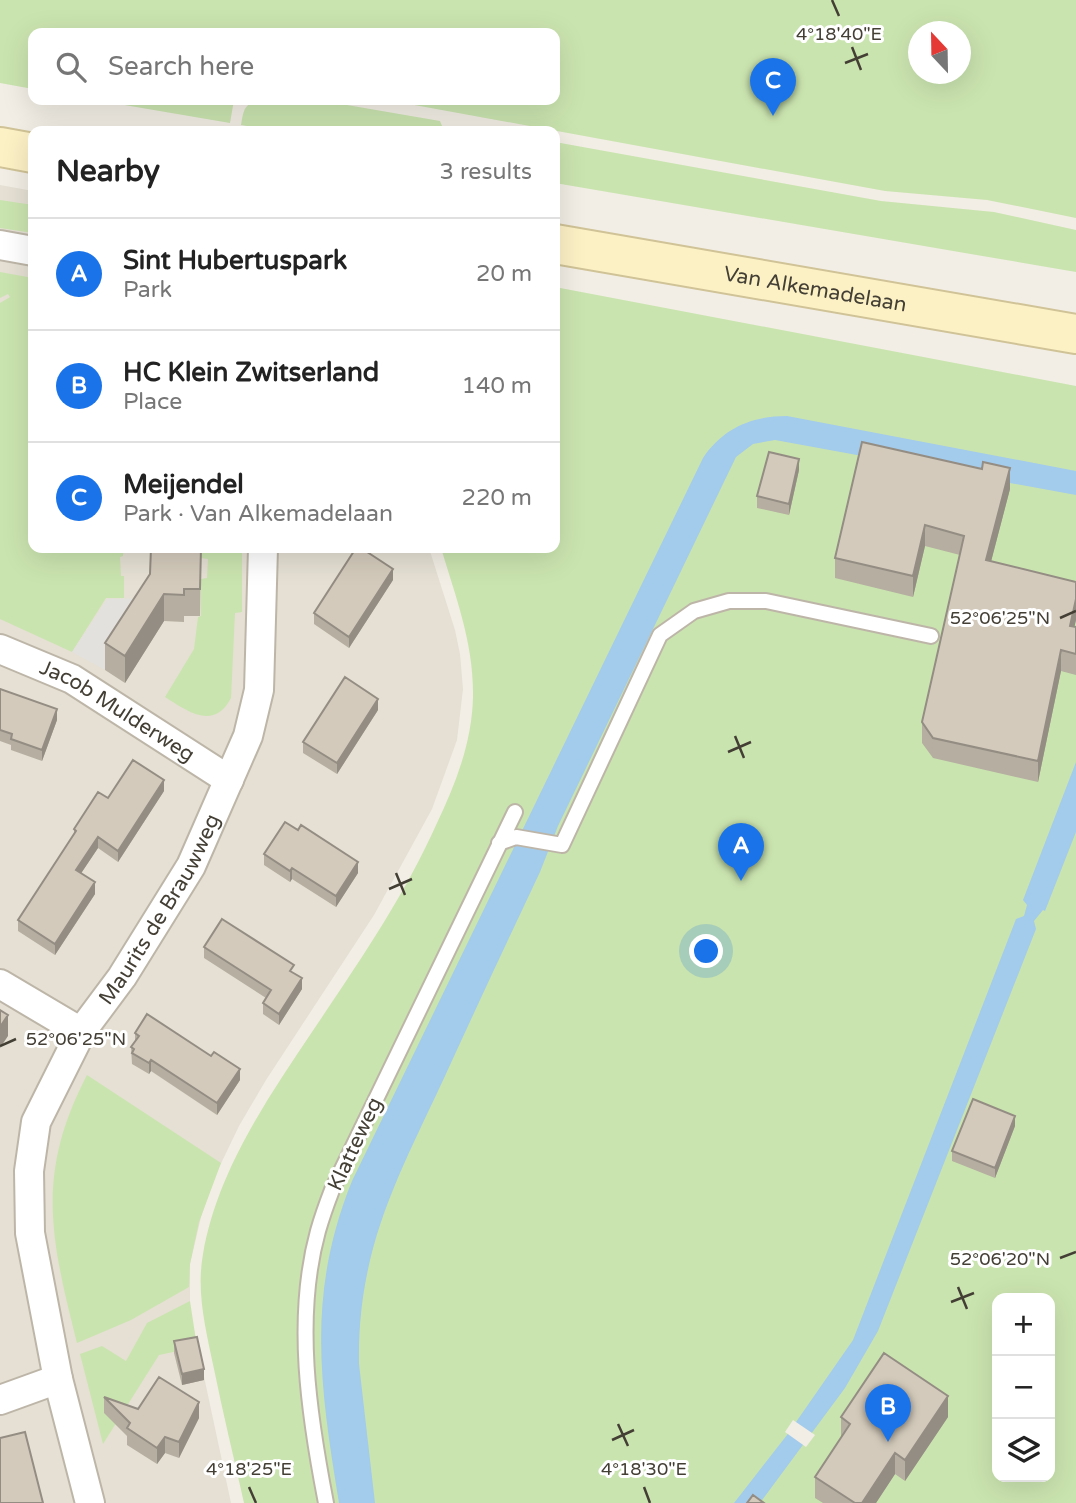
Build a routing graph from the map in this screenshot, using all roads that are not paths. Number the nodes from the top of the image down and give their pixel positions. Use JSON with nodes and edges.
{"nodes":[{"id":1,"x":0,"y":147,"type":"edge"},
{"id":2,"x":28,"y":152,"type":"edge"},
{"id":3,"x":0,"y":245,"type":"edge"},
{"id":4,"x":560,"y":245,"type":"edge"},
{"id":5,"x":28,"y":250,"type":"edge"},
{"id":6,"x":1076,"y":334,"type":"edge"},
{"id":7,"x":263,"y":553,"type":"edge"},
{"id":8,"x":931,"y":636,"type":"dead end"},
{"id":9,"x":0,"y":649,"type":"edge"},
{"id":10,"x":229,"y":780,"type":"junction"},
{"id":11,"x":515,"y":812,"type":"dead end"},
{"id":12,"x":499,"y":843,"type":"junction"},
{"id":13,"x":0,"y":984,"type":"edge"},
{"id":14,"x":81,"y":1032,"type":"junction"},
{"id":15,"x":58,"y":1379,"type":"junction"},
{"id":16,"x":0,"y":1400,"type":"edge"},
{"id":17,"x":90,"y":1503,"type":"edge"},
{"id":18,"x":326,"y":1503,"type":"edge"}],
"edges":[{"from":1,"to":2,"type":"main road"},
{"from":3,"to":5,"type":"street"},
{"from":4,"to":6,"type":"main road","name":"Van Alkemadelaan"},
{"from":7,"to":10,"type":"street","name":"Maurits de Brauwweg"},
{"from":8,"to":12,"type":"lane"},
{"from":9,"to":10,"type":"street","name":"Jacob Mulderweg"},
{"from":10,"to":14,"type":"street","name":"Maurits de Brauwweg"},
{"from":11,"to":12,"type":"lane","name":"Klatteweg"},
{"from":12,"to":18,"type":"lane","name":"Klatteweg"},
{"from":13,"to":14,"type":"street"},
{"from":14,"to":15,"type":"street","name":"Maurits de Brauwweg"},
{"from":15,"to":16,"type":"street"},
{"from":15,"to":17,"type":"street","name":"Maurits de Brauwweg"}]}
